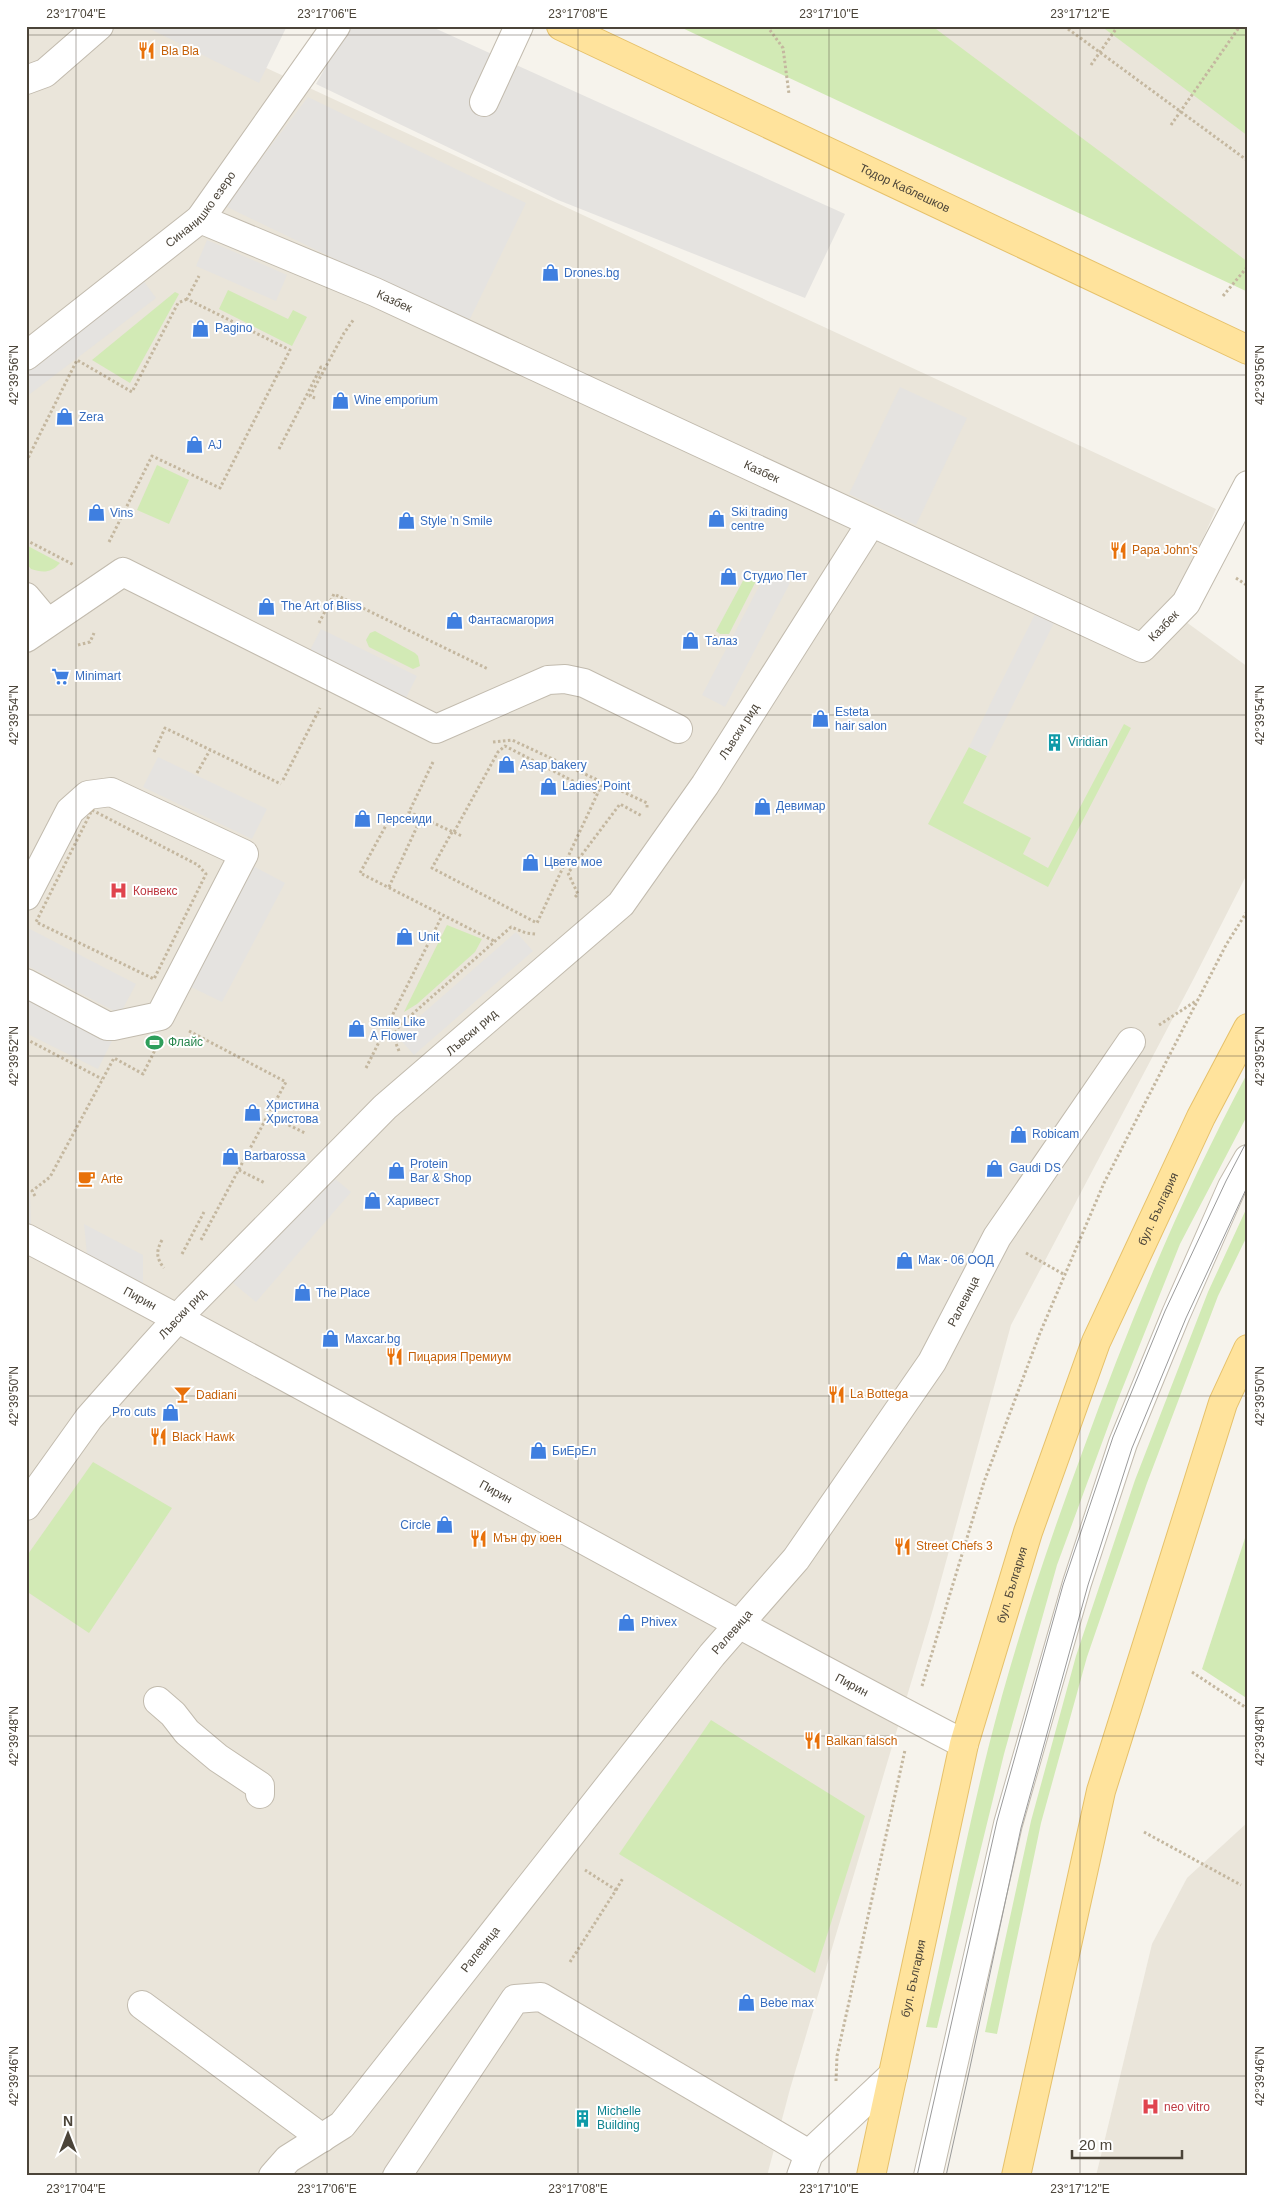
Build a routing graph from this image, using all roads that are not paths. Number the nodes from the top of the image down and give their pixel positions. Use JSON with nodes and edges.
{"nodes":[{"id":1,"x":99,"y":26,"type":"edge"},
{"id":2,"x":336,"y":26,"type":"edge"},
{"id":3,"x":520,"y":26,"type":"edge"},
{"id":4,"x":561,"y":26,"type":"edge"},
{"id":5,"x":26,"y":80,"type":"edge"},
{"id":6,"x":484,"y":102,"type":"dead end"},
{"id":7,"x":200,"y":219,"type":"junction"},
{"id":8,"x":1248,"y":350,"type":"edge"},
{"id":9,"x":26,"y":356,"type":"edge"},
{"id":10,"x":1248,"y":485,"type":"edge"},
{"id":11,"x":871,"y":523,"type":"junction"},
{"id":12,"x":26,"y":597,"type":"edge"},
{"id":13,"x":37,"y":630,"type":"edge"},
{"id":14,"x":678,"y":729,"type":"dead end"},
{"id":15,"x":26,"y":896,"type":"edge"},
{"id":16,"x":26,"y":983,"type":"edge"},
{"id":17,"x":1248,"y":1028,"type":"edge"},
{"id":18,"x":1131,"y":1042,"type":"road end"},
{"id":19,"x":1248,"y":1159,"type":"edge"},
{"id":20,"x":26,"y":1238,"type":"edge"},
{"id":21,"x":178,"y":1318,"type":"junction"},
{"id":22,"x":1248,"y":1350,"type":"edge"},
{"id":23,"x":26,"y":1506,"type":"edge"},
{"id":24,"x":740,"y":1625,"type":"junction"},
{"id":25,"x":158,"y":1701,"type":"dead end"},
{"id":26,"x":964,"y":1744,"type":"junction"},
{"id":27,"x":260,"y":1794,"type":"dead end"},
{"id":28,"x":142,"y":2005,"type":"dead end"},
{"id":29,"x":893,"y":2075,"type":"junction"},
{"id":30,"x":322,"y":2138,"type":"junction"},
{"id":31,"x":805,"y":2165,"type":"edge"},
{"id":32,"x":273,"y":2176,"type":"edge"},
{"id":33,"x":397,"y":2176,"type":"edge"},
{"id":34,"x":871,"y":2176,"type":"edge"},
{"id":35,"x":928,"y":2176,"type":"edge"},
{"id":36,"x":1016,"y":2176,"type":"edge"}],
"edges":[{"from":1,"to":5,"type":"street"},
{"from":2,"to":7,"type":"street","name":"Синанишко езеро"},
{"from":3,"to":6,"type":"street"},
{"from":4,"to":8,"type":"main road","name":"Тодор Каблешков"},
{"from":7,"to":9,"type":"street","name":"Синанишко езеро"},
{"from":7,"to":11,"type":"street","name":"Казбек"},
{"from":10,"to":11,"type":"street","name":"Казбек"},
{"from":11,"to":21,"type":"street","name":"Лъвски рид"},
{"from":12,"to":13,"type":"street"},
{"from":13,"to":14,"type":"street"},
{"from":15,"to":16,"type":"street"},
{"from":17,"to":26,"type":"main road","name":"бул. България"},
{"from":18,"to":24,"type":"street","name":"Ралевица"},
{"from":19,"to":35,"type":"street"},
{"from":20,"to":21,"type":"street","name":"Пирин"},
{"from":21,"to":23,"type":"street","name":"Лъвски рид"},
{"from":21,"to":24,"type":"street","name":"Пирин"},
{"from":22,"to":36,"type":"main road"},
{"from":24,"to":26,"type":"street","name":"Пирин"},
{"from":24,"to":30,"type":"street","name":"Ралевица"},
{"from":25,"to":27,"type":"street"},
{"from":26,"to":29,"type":"main road","name":"бул. България"},
{"from":28,"to":30,"type":"street"},
{"from":29,"to":31,"type":"street"},
{"from":29,"to":34,"type":"main road","name":"бул. България"},
{"from":30,"to":32,"type":"street","name":"Ралевица"},
{"from":31,"to":33,"type":"street"}]}
